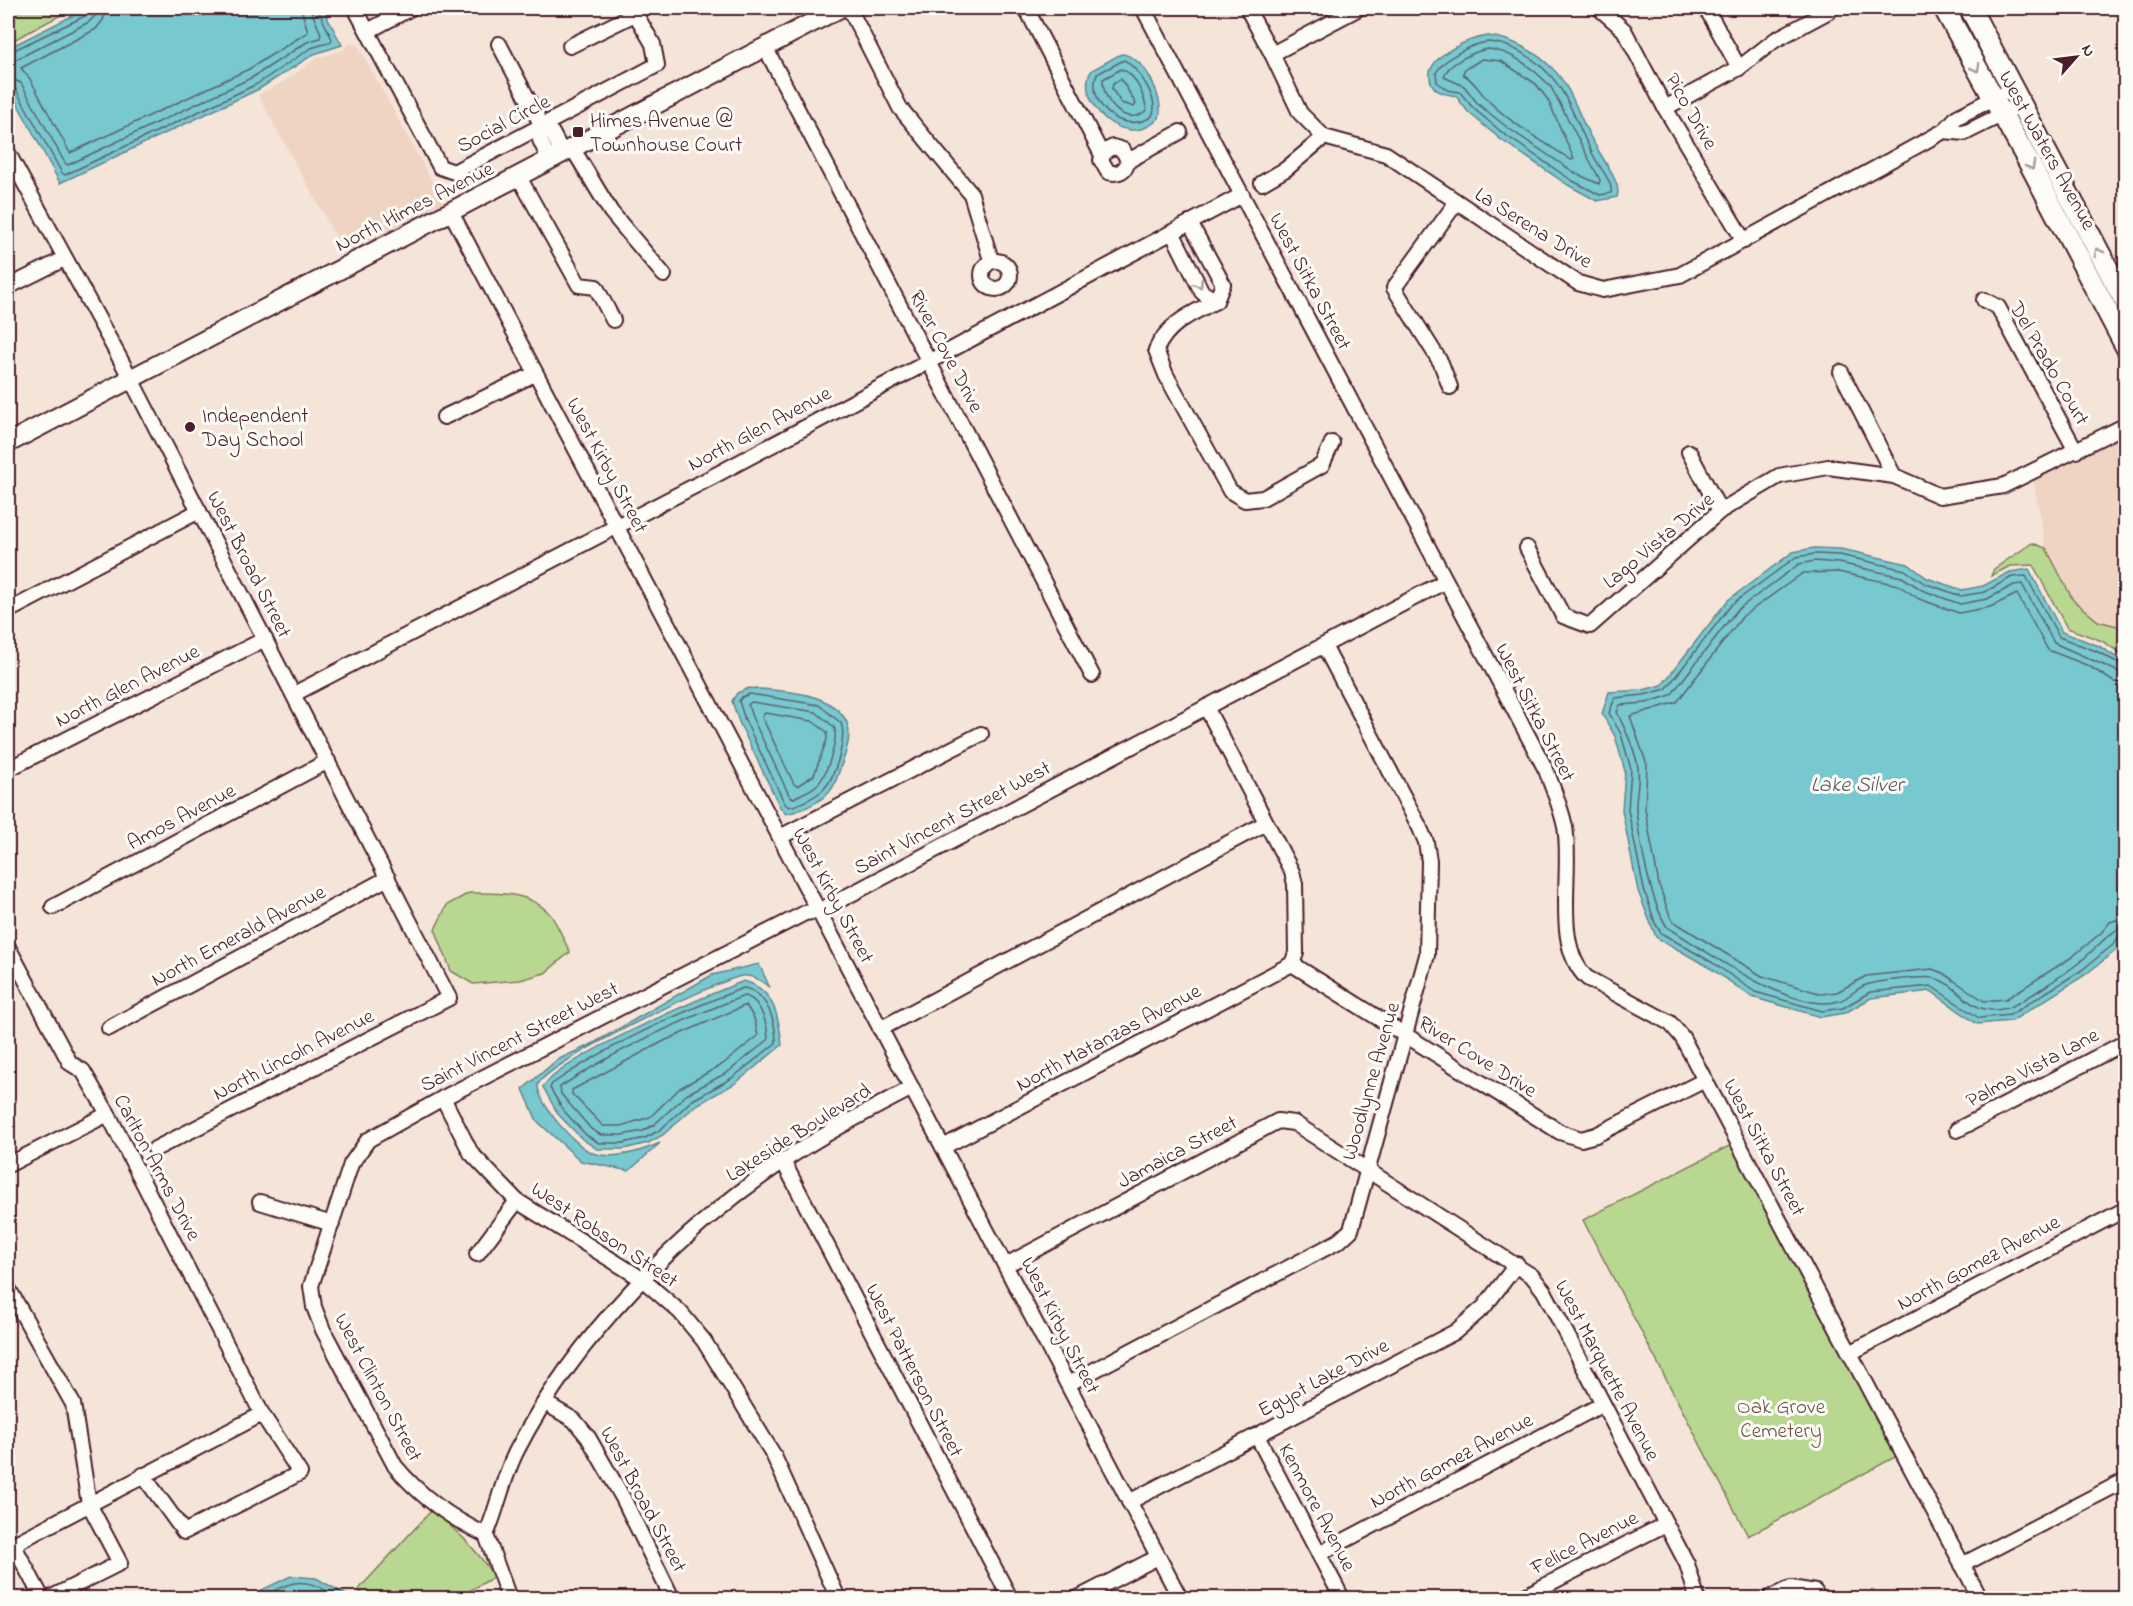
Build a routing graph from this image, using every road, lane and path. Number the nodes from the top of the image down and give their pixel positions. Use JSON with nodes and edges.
{"nodes":[{"id":1,"x":355,"y":8,"type":"edge"},
{"id":2,"x":411,"y":8,"type":"edge"},
{"id":3,"x":840,"y":8,"type":"edge"},
{"id":4,"x":849,"y":8,"type":"edge"},
{"id":5,"x":1143,"y":8,"type":"edge"},
{"id":6,"x":1247,"y":8,"type":"edge"},
{"id":7,"x":1359,"y":8,"type":"edge"},
{"id":8,"x":1599,"y":8,"type":"edge"},
{"id":9,"x":1706,"y":8,"type":"edge"},
{"id":10,"x":1944,"y":8,"type":"edge"},
{"id":11,"x":1970,"y":8,"type":"edge"},
{"id":12,"x":1032,"y":9,"type":"edge"},
{"id":13,"x":633,"y":11,"type":"edge"},
{"id":14,"x":1829,"y":11,"type":"dead end"},
{"id":15,"x":368,"y":32,"type":"junction"},
{"id":16,"x":499,"y":44,"type":"dead end"},
{"id":17,"x":570,"y":46,"type":"dead end"},
{"id":18,"x":765,"y":47,"type":"junction"},
{"id":19,"x":1272,"y":54,"type":"junction"},
{"id":20,"x":1739,"y":68,"type":"junction"},
{"id":21,"x":2017,"y":97,"type":"junction"},
{"id":22,"x":1665,"y":108,"type":"junction"},
{"id":23,"x":1997,"y":108,"type":"junction"},
{"id":24,"x":542,"y":126,"type":"junction"},
{"id":25,"x":1180,"y":132,"type":"dead end"},
{"id":26,"x":1324,"y":137,"type":"junction"},
{"id":27,"x":8,"y":153,"type":"edge"},
{"id":28,"x":562,"y":154,"type":"junction"},
{"id":29,"x":519,"y":177,"type":"junction"},
{"id":30,"x":1262,"y":183,"type":"dead end"},
{"id":31,"x":1242,"y":195,"type":"junction"},
{"id":32,"x":1456,"y":203,"type":"junction"},
{"id":33,"x":451,"y":212,"type":"junction"},
{"id":34,"x":1190,"y":223,"type":"junction"},
{"id":35,"x":1172,"y":232,"type":"junction"},
{"id":36,"x":1744,"y":241,"type":"junction"},
{"id":37,"x":64,"y":260,"type":"junction"},
{"id":38,"x":991,"y":260,"type":"dead end"},
{"id":39,"x":664,"y":275,"type":"dead end"},
{"id":40,"x":2111,"y":281,"type":"edge"},
{"id":41,"x":8,"y":287,"type":"edge"},
{"id":42,"x":1984,"y":300,"type":"dead end"},
{"id":43,"x":1216,"y":301,"type":"junction"},
{"id":44,"x":2126,"y":303,"type":"edge"},
{"id":45,"x":613,"y":320,"type":"dead end"},
{"id":46,"x":2126,"y":347,"type":"edge"},
{"id":47,"x":928,"y":361,"type":"junction"},
{"id":48,"x":1841,"y":372,"type":"dead end"},
{"id":49,"x":535,"y":374,"type":"junction"},
{"id":50,"x":131,"y":379,"type":"junction"},
{"id":51,"x":1450,"y":387,"type":"dead end"},
{"id":52,"x":444,"y":417,"type":"dead end"},
{"id":53,"x":2126,"y":425,"type":"edge"},
{"id":54,"x":8,"y":443,"type":"edge"},
{"id":55,"x":1332,"y":443,"type":"dead end"},
{"id":56,"x":2076,"y":451,"type":"junction"},
{"id":57,"x":1689,"y":452,"type":"dead end"},
{"id":58,"x":1894,"y":476,"type":"junction"},
{"id":59,"x":199,"y":511,"type":"junction"},
{"id":60,"x":1720,"y":511,"type":"junction"},
{"id":61,"x":617,"y":525,"type":"junction"},
{"id":62,"x":1527,"y":548,"type":"dead end"},
{"id":63,"x":1444,"y":582,"type":"junction"},
{"id":64,"x":8,"y":611,"type":"edge"},
{"id":65,"x":265,"y":639,"type":"junction"},
{"id":66,"x":1324,"y":646,"type":"junction"},
{"id":67,"x":1092,"y":675,"type":"dead end"},
{"id":68,"x":294,"y":694,"type":"junction"},
{"id":69,"x":1206,"y":707,"type":"junction"},
{"id":70,"x":981,"y":734,"type":"dead end"},
{"id":71,"x":328,"y":761,"type":"junction"},
{"id":72,"x":8,"y":770,"type":"edge"},
{"id":73,"x":1266,"y":823,"type":"junction"},
{"id":74,"x":780,"y":837,"type":"junction"},
{"id":75,"x":388,"y":878,"type":"junction"},
{"id":76,"x":53,"y":907,"type":"dead end"},
{"id":77,"x":819,"y":910,"type":"junction"},
{"id":78,"x":8,"y":947,"type":"edge"},
{"id":79,"x":1292,"y":964,"type":"junction"},
{"id":80,"x":450,"y":998,"type":"joint"},
{"id":81,"x":109,"y":1028,"type":"dead end"},
{"id":82,"x":880,"y":1029,"type":"junction"},
{"id":83,"x":1404,"y":1035,"type":"junction"},
{"id":84,"x":2126,"y":1042,"type":"edge"},
{"id":85,"x":1705,"y":1080,"type":"junction"},
{"id":86,"x":912,"y":1088,"type":"junction"},
{"id":87,"x":443,"y":1098,"type":"junction"},
{"id":88,"x":108,"y":1114,"type":"junction"},
{"id":89,"x":1957,"y":1130,"type":"dead end"},
{"id":90,"x":943,"y":1147,"type":"junction"},
{"id":91,"x":155,"y":1149,"type":"dead end"},
{"id":92,"x":783,"y":1161,"type":"junction"},
{"id":93,"x":8,"y":1165,"type":"edge"},
{"id":94,"x":1367,"y":1168,"type":"junction"},
{"id":95,"x":517,"y":1201,"type":"junction"},
{"id":96,"x":260,"y":1202,"type":"dead end"},
{"id":97,"x":2126,"y":1209,"type":"edge"},
{"id":98,"x":332,"y":1224,"type":"junction"},
{"id":99,"x":477,"y":1254,"type":"dead end"},
{"id":100,"x":1517,"y":1264,"type":"junction"},
{"id":101,"x":1006,"y":1265,"type":"junction"},
{"id":102,"x":642,"y":1279,"type":"junction"},
{"id":103,"x":8,"y":1288,"type":"edge"},
{"id":104,"x":1850,"y":1353,"type":"junction"},
{"id":105,"x":1068,"y":1384,"type":"junction"},
{"id":106,"x":545,"y":1403,"type":"junction"},
{"id":107,"x":1603,"y":1404,"type":"junction"},
{"id":108,"x":262,"y":1414,"type":"junction"},
{"id":109,"x":1257,"y":1436,"type":"junction"},
{"id":110,"x":143,"y":1475,"type":"junction"},
{"id":111,"x":2126,"y":1480,"type":"edge"},
{"id":112,"x":1129,"y":1502,"type":"junction"},
{"id":113,"x":89,"y":1504,"type":"junction"},
{"id":114,"x":1666,"y":1524,"type":"junction"},
{"id":115,"x":486,"y":1535,"type":"junction"},
{"id":116,"x":10,"y":1545,"type":"edge"},
{"id":117,"x":1319,"y":1554,"type":"junction"},
{"id":118,"x":1158,"y":1557,"type":"junction"},
{"id":119,"x":1962,"y":1565,"type":"junction"},
{"id":120,"x":42,"y":1599,"type":"edge"},
{"id":121,"x":50,"y":1599,"type":"edge"},
{"id":122,"x":508,"y":1599,"type":"edge"},
{"id":123,"x":672,"y":1599,"type":"edge"},
{"id":124,"x":838,"y":1599,"type":"edge"},
{"id":125,"x":1010,"y":1599,"type":"edge"},
{"id":126,"x":1078,"y":1599,"type":"edge"},
{"id":127,"x":1180,"y":1599,"type":"edge"},
{"id":128,"x":1342,"y":1599,"type":"edge"},
{"id":129,"x":1521,"y":1599,"type":"edge"},
{"id":130,"x":1697,"y":1599,"type":"edge"},
{"id":131,"x":1770,"y":1599,"type":"edge"},
{"id":132,"x":1818,"y":1599,"type":"edge"},
{"id":133,"x":1980,"y":1599,"type":"edge"}],
"edges":[{"from":1,"to":15,"type":"street","name":"Social Circle"},
{"from":2,"to":15,"type":"street"},
{"from":3,"to":18,"type":"street","name":"North Himes Avenue"},
{"from":4,"to":38,"type":"street"},
{"from":5,"to":31,"type":"street","name":"West Sitka Street"},
{"from":6,"to":19,"type":"street"},
{"from":7,"to":19,"type":"street"},
{"from":8,"to":22,"type":"street","name":"Pico Drive"},
{"from":9,"to":20,"type":"street"},
{"from":10,"to":23,"type":"main road","name":"West Waters Avenue","one_way":true},
{"from":11,"to":21,"type":"main road","name":"West Waters Avenue"},
{"from":12,"to":25,"type":"street"},
{"from":13,"to":17,"type":"street"},
{"from":13,"to":24,"type":"street","name":"Social Circle"},
{"from":14,"to":20,"type":"street"},
{"from":15,"to":24,"type":"street","name":"Social Circle"},
{"from":16,"to":24,"type":"street"},
{"from":18,"to":28,"type":"street","name":"North Himes Avenue"},
{"from":18,"to":47,"type":"street","name":"River Cove Drive"},
{"from":19,"to":26,"type":"street","name":"La Serena Drive"},
{"from":20,"to":22,"type":"street"},
{"from":21,"to":23,"type":"street","name":"La Serena Drive"},
{"from":40,"to":21,"type":"main road","name":"West Waters Avenue","one_way":true},
{"from":22,"to":36,"type":"street","name":"Pico Drive"},
{"from":23,"to":36,"type":"street","name":"La Serena Drive"},
{"from":23,"to":40,"type":"main road","name":"West Waters Avenue","one_way":true},
{"from":24,"to":28,"type":"street"},
{"from":26,"to":30,"type":"street"},
{"from":26,"to":32,"type":"street","name":"La Serena Drive"},
{"from":27,"to":37,"type":"street","name":"West Broad Street"},
{"from":28,"to":29,"type":"street","name":"North Himes Avenue"},
{"from":28,"to":39,"type":"street"},
{"from":29,"to":33,"type":"street","name":"North Himes Avenue"},
{"from":29,"to":45,"type":"street"},
{"from":31,"to":34,"type":"street","name":"North Glen Avenue"},
{"from":31,"to":63,"type":"street","name":"West Sitka Street"},
{"from":32,"to":36,"type":"street","name":"La Serena Drive"},
{"from":32,"to":51,"type":"street"},
{"from":33,"to":49,"type":"street","name":"West Kirby Street"},
{"from":33,"to":50,"type":"street","name":"North Himes Avenue"},
{"from":34,"to":35,"type":"street","name":"North Glen Avenue"},
{"from":34,"to":43,"type":"street"},
{"from":35,"to":43,"type":"street","one_way":true},
{"from":35,"to":47,"type":"street","name":"North Glen Avenue"},
{"from":37,"to":41,"type":"street"},
{"from":37,"to":50,"type":"street","name":"West Broad Street"},
{"from":40,"to":44,"type":"main road","name":"West Waters Avenue"},
{"from":40,"to":46,"type":"main road","name":"West Waters Avenue"},
{"from":42,"to":56,"type":"street","name":"Del Prado Court"},
{"from":43,"to":55,"type":"street"},
{"from":47,"to":61,"type":"street","name":"North Glen Avenue"},
{"from":47,"to":67,"type":"street","name":"River Cove Drive"},
{"from":48,"to":58,"type":"street"},
{"from":49,"to":52,"type":"street"},
{"from":49,"to":61,"type":"street","name":"West Kirby Street"},
{"from":50,"to":54,"type":"street","name":"North Himes Avenue"},
{"from":50,"to":59,"type":"street","name":"West Broad Street"},
{"from":53,"to":56,"type":"street","name":"Lago Vista Drive"},
{"from":56,"to":58,"type":"street","name":"Lago Vista Drive"},
{"from":57,"to":60,"type":"street"},
{"from":58,"to":60,"type":"street","name":"Lago Vista Drive"},
{"from":59,"to":64,"type":"street"},
{"from":59,"to":65,"type":"street","name":"West Broad Street"},
{"from":60,"to":62,"type":"street","name":"Lago Vista Drive"},
{"from":61,"to":68,"type":"street","name":"North Glen Avenue"},
{"from":61,"to":74,"type":"street","name":"West Kirby Street"},
{"from":63,"to":66,"type":"street","name":"Saint Vincent Street West"},
{"from":63,"to":85,"type":"street","name":"West Sitka Street"},
{"from":65,"to":68,"type":"street","name":"West Broad Street"},
{"from":65,"to":72,"type":"street","name":"North Glen Avenue"},
{"from":66,"to":69,"type":"street","name":"Saint Vincent Street West"},
{"from":66,"to":83,"type":"street","name":"Woodlynne Avenue"},
{"from":68,"to":71,"type":"street","name":"West Broad Street"},
{"from":69,"to":73,"type":"street"},
{"from":69,"to":77,"type":"street","name":"Saint Vincent Street West"},
{"from":70,"to":74,"type":"street"},
{"from":71,"to":75,"type":"street","name":"West Broad Street"},
{"from":71,"to":76,"type":"street","name":"Amos Avenue"},
{"from":73,"to":79,"type":"street"},
{"from":73,"to":82,"type":"street"},
{"from":74,"to":77,"type":"street","name":"West Kirby Street"},
{"from":75,"to":80,"type":"street","name":"West Broad Street"},
{"from":75,"to":81,"type":"street","name":"North Emerald Avenue"},
{"from":77,"to":82,"type":"street","name":"West Kirby Street"},
{"from":77,"to":87,"type":"street","name":"Saint Vincent Street West"},
{"from":78,"to":88,"type":"street","name":"Carlton Arms Drive"},
{"from":79,"to":83,"type":"street","name":"River Cove Drive"},
{"from":79,"to":90,"type":"street","name":"North Matanzas Avenue"},
{"from":80,"to":91,"type":"street","name":"North Lincoln Avenue"},
{"from":82,"to":86,"type":"street","name":"West Kirby Street"},
{"from":83,"to":85,"type":"street","name":"River Cove Drive"},
{"from":83,"to":94,"type":"street","name":"Woodlynne Avenue"},
{"from":84,"to":89,"type":"street","name":"Palma Vista Lane"},
{"from":85,"to":104,"type":"street","name":"West Sitka Street"},
{"from":86,"to":90,"type":"street","name":"West Kirby Street"},
{"from":86,"to":92,"type":"street","name":"Lakeside Boulevard"},
{"from":87,"to":95,"type":"street","name":"West Robson Street"},
{"from":87,"to":98,"type":"street","name":"Saint Vincent Street West"},
{"from":88,"to":93,"type":"street"},
{"from":88,"to":108,"type":"street","name":"Carlton Arms Drive"},
{"from":90,"to":101,"type":"street","name":"West Kirby Street"},
{"from":92,"to":102,"type":"street","name":"Lakeside Boulevard"},
{"from":92,"to":125,"type":"street","name":"West Patterson Street"},
{"from":94,"to":100,"type":"street","name":"West Marquette Avenue"},
{"from":94,"to":101,"type":"street","name":"Jamaica Street"},
{"from":94,"to":105,"type":"street","name":"Woodlynne Avenue"},
{"from":95,"to":99,"type":"street"},
{"from":95,"to":102,"type":"street","name":"West Robson Street"},
{"from":96,"to":98,"type":"street"},
{"from":97,"to":104,"type":"street","name":"North Gomez Avenue"},
{"from":98,"to":115,"type":"street","name":"West Clinton Street"},
{"from":100,"to":107,"type":"street","name":"West Marquette Avenue"},
{"from":100,"to":109,"type":"street","name":"Egypt Lake Drive"},
{"from":101,"to":105,"type":"street","name":"West Kirby Street"},
{"from":102,"to":106,"type":"street","name":"Lakeside Boulevard"},
{"from":102,"to":124,"type":"street","name":"West Robson Street"},
{"from":103,"to":113,"type":"street"},
{"from":104,"to":119,"type":"street","name":"West Sitka Street"},
{"from":105,"to":112,"type":"street","name":"West Kirby Street"},
{"from":106,"to":115,"type":"street","name":"Lakeside Boulevard"},
{"from":106,"to":123,"type":"street","name":"West Broad Street"},
{"from":107,"to":114,"type":"street","name":"West Marquette Avenue"},
{"from":107,"to":117,"type":"street","name":"North Gomez Avenue"},
{"from":108,"to":110,"type":"street"},
{"from":108,"to":110,"type":"street","name":"Carlton Arms Drive"},
{"from":109,"to":112,"type":"street","name":"Egypt Lake Drive"},
{"from":109,"to":117,"type":"street","name":"Kenmore Avenue"},
{"from":110,"to":113,"type":"street"},
{"from":111,"to":119,"type":"street"},
{"from":112,"to":118,"type":"street","name":"West Kirby Street"},
{"from":113,"to":116,"type":"street"},
{"from":113,"to":121,"type":"street"},
{"from":114,"to":129,"type":"street","name":"Felice Avenue"},
{"from":114,"to":130,"type":"street","name":"West Marquette Avenue"},
{"from":115,"to":122,"type":"street"},
{"from":116,"to":120,"type":"street"},
{"from":117,"to":128,"type":"street","name":"Kenmore Avenue"},
{"from":118,"to":126,"type":"street"},
{"from":118,"to":127,"type":"street","name":"West Kirby Street"},
{"from":119,"to":133,"type":"street","name":"West Sitka Street"},
{"from":131,"to":132,"type":"street"}]}
